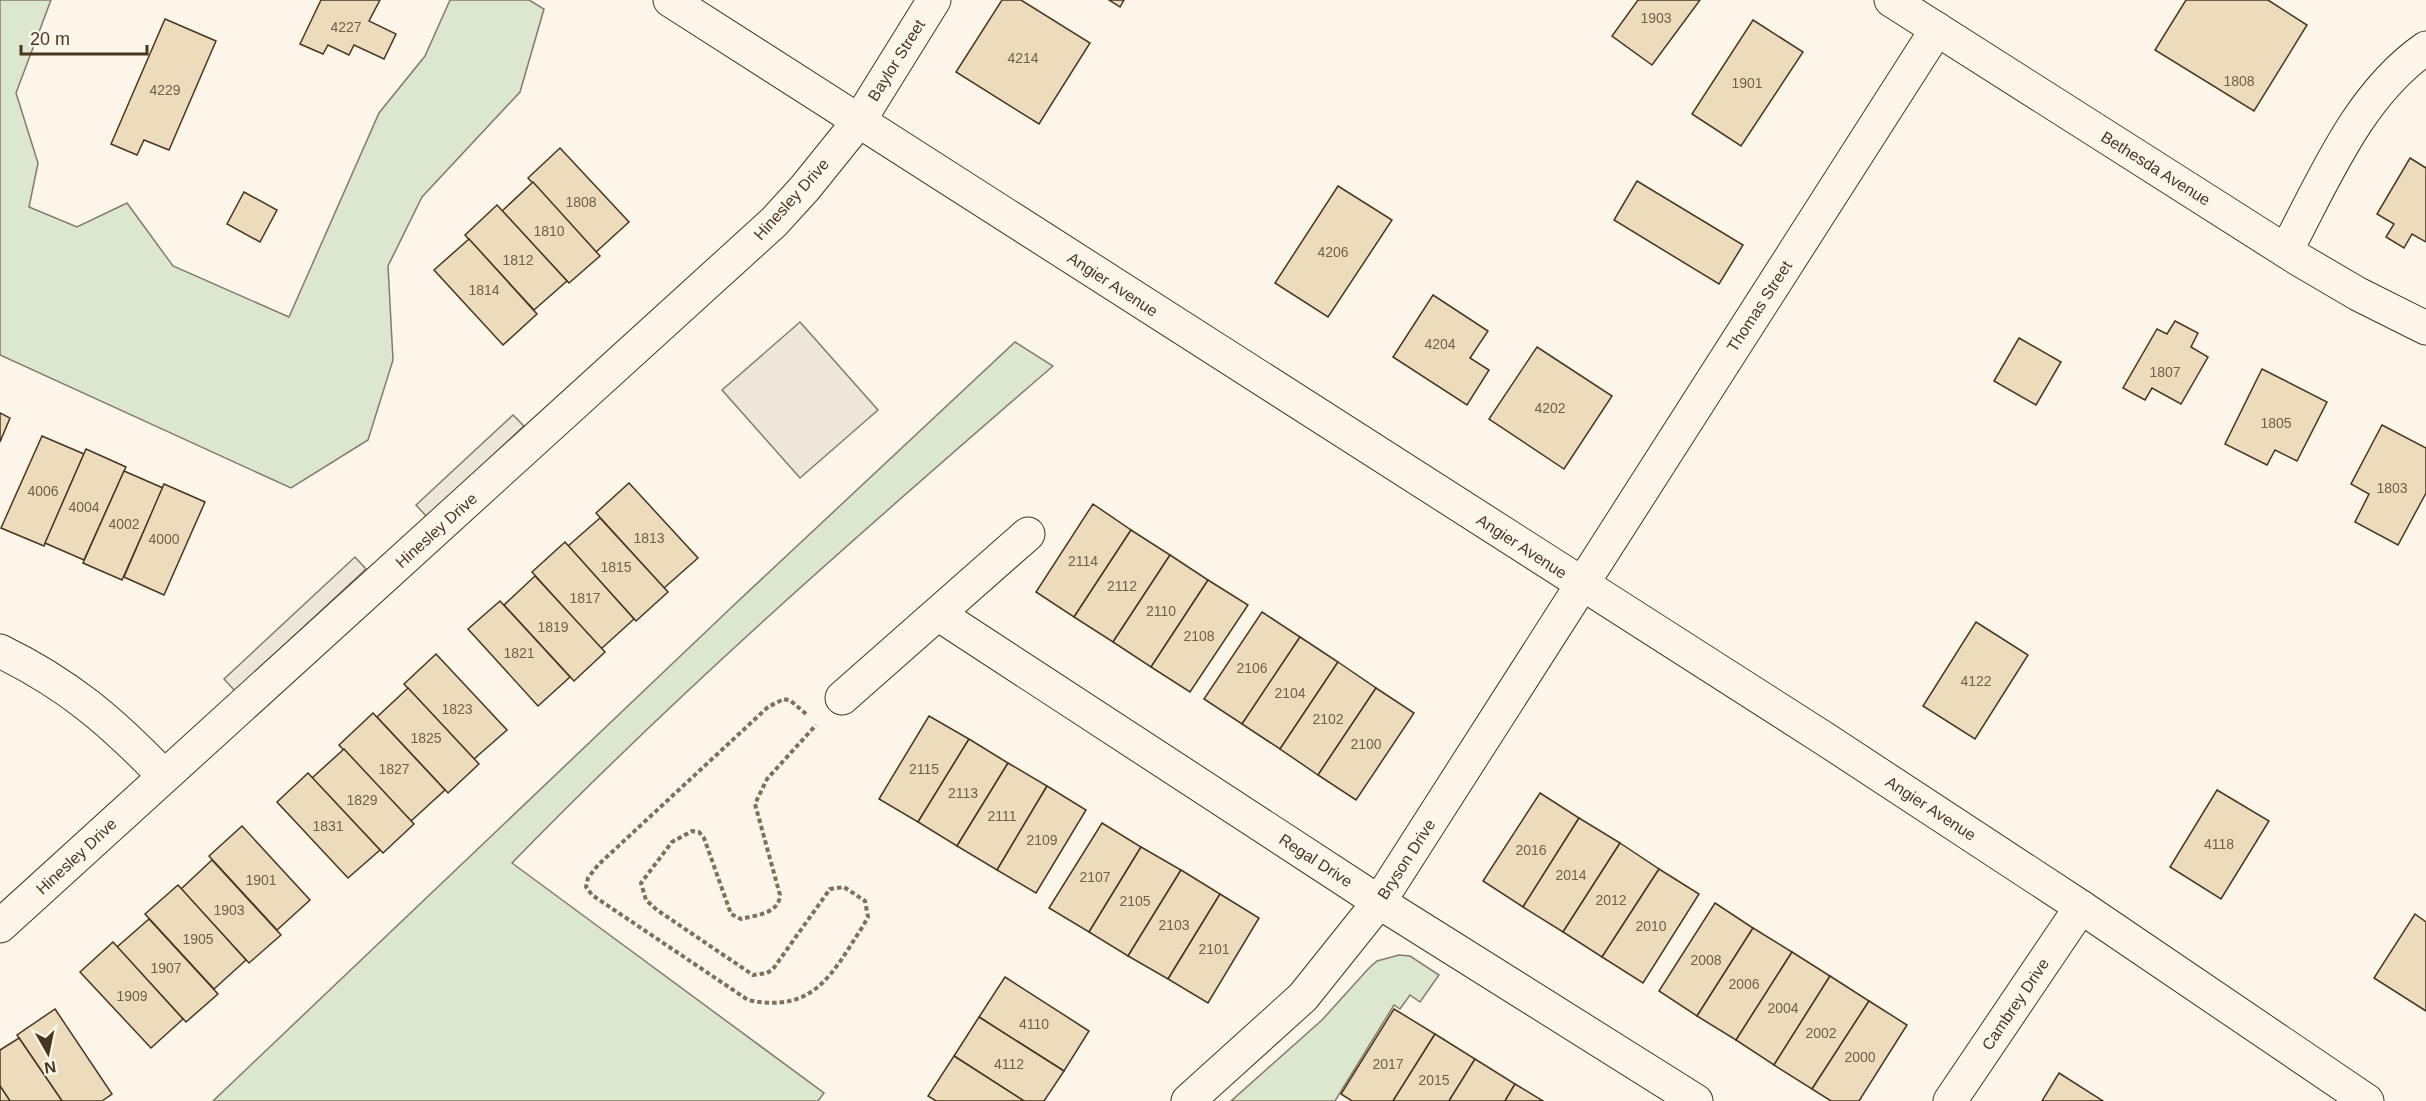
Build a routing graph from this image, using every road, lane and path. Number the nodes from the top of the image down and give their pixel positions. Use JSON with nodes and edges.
{"nodes":[{"id":1,"x":670,"y":0,"type":"edge"},
{"id":2,"x":934,"y":0,"type":"edge"},
{"id":3,"x":1891,"y":0,"type":"edge"},
{"id":4,"x":1937,"y":29,"type":"junction"},
{"id":5,"x":2426,"y":48,"type":"edge"},
{"id":6,"x":859,"y":121,"type":"junction"},
{"id":7,"x":2286,"y":251,"type":"junction"},
{"id":8,"x":2426,"y":327,"type":"edge"},
{"id":9,"x":1028,"y":534,"type":"dead end"},
{"id":10,"x":1581,"y":584,"type":"junction"},
{"id":11,"x":938,"y":614,"type":"junction"},
{"id":12,"x":0,"y":651,"type":"edge"},
{"id":13,"x":842,"y":698,"type":"joint"},
{"id":14,"x":816,"y":725,"type":"junction"},
{"id":15,"x":163,"y":776,"type":"junction"},
{"id":16,"x":1379,"y":902,"type":"junction"},
{"id":17,"x":2081,"y":907,"type":"junction"},
{"id":18,"x":0,"y":926,"type":"edge"},
{"id":19,"x":1188,"y":1101,"type":"edge"},
{"id":20,"x":1696,"y":1101,"type":"edge"},
{"id":21,"x":1950,"y":1101,"type":"edge"},
{"id":22,"x":2367,"y":1101,"type":"edge"}],
"edges":[{"from":1,"to":6,"type":"street","name":"Angier Avenue"},
{"from":2,"to":6,"type":"street","name":"Baylor Street"},
{"from":3,"to":4,"type":"street","name":"Bethesda Avenue"},
{"from":4,"to":7,"type":"street","name":"Bethesda Avenue"},
{"from":4,"to":10,"type":"street","name":"Thomas Street"},
{"from":5,"to":7,"type":"street"},
{"from":6,"to":10,"type":"street","name":"Angier Avenue"},
{"from":6,"to":15,"type":"street","name":"Hinesley Drive"},
{"from":7,"to":8,"type":"street","name":"Bethesda Avenue"},
{"from":9,"to":11,"type":"street"},
{"from":10,"to":16,"type":"street","name":"Bryson Drive"},
{"from":10,"to":17,"type":"street","name":"Angier Avenue"},
{"from":11,"to":13,"type":"street"},
{"from":11,"to":16,"type":"street","name":"Regal Drive"},
{"from":12,"to":15,"type":"street"},
{"from":13,"to":14,"type":"path"},
{"from":14,"to":14,"type":"path"},
{"from":15,"to":18,"type":"street","name":"Hinesley Drive"},
{"from":16,"to":19,"type":"street","name":"Bryson Drive"},
{"from":16,"to":20,"type":"street","name":"Regal Drive"},
{"from":17,"to":21,"type":"street","name":"Cambrey Drive"},
{"from":17,"to":22,"type":"street","name":"Angier Avenue"}]}
